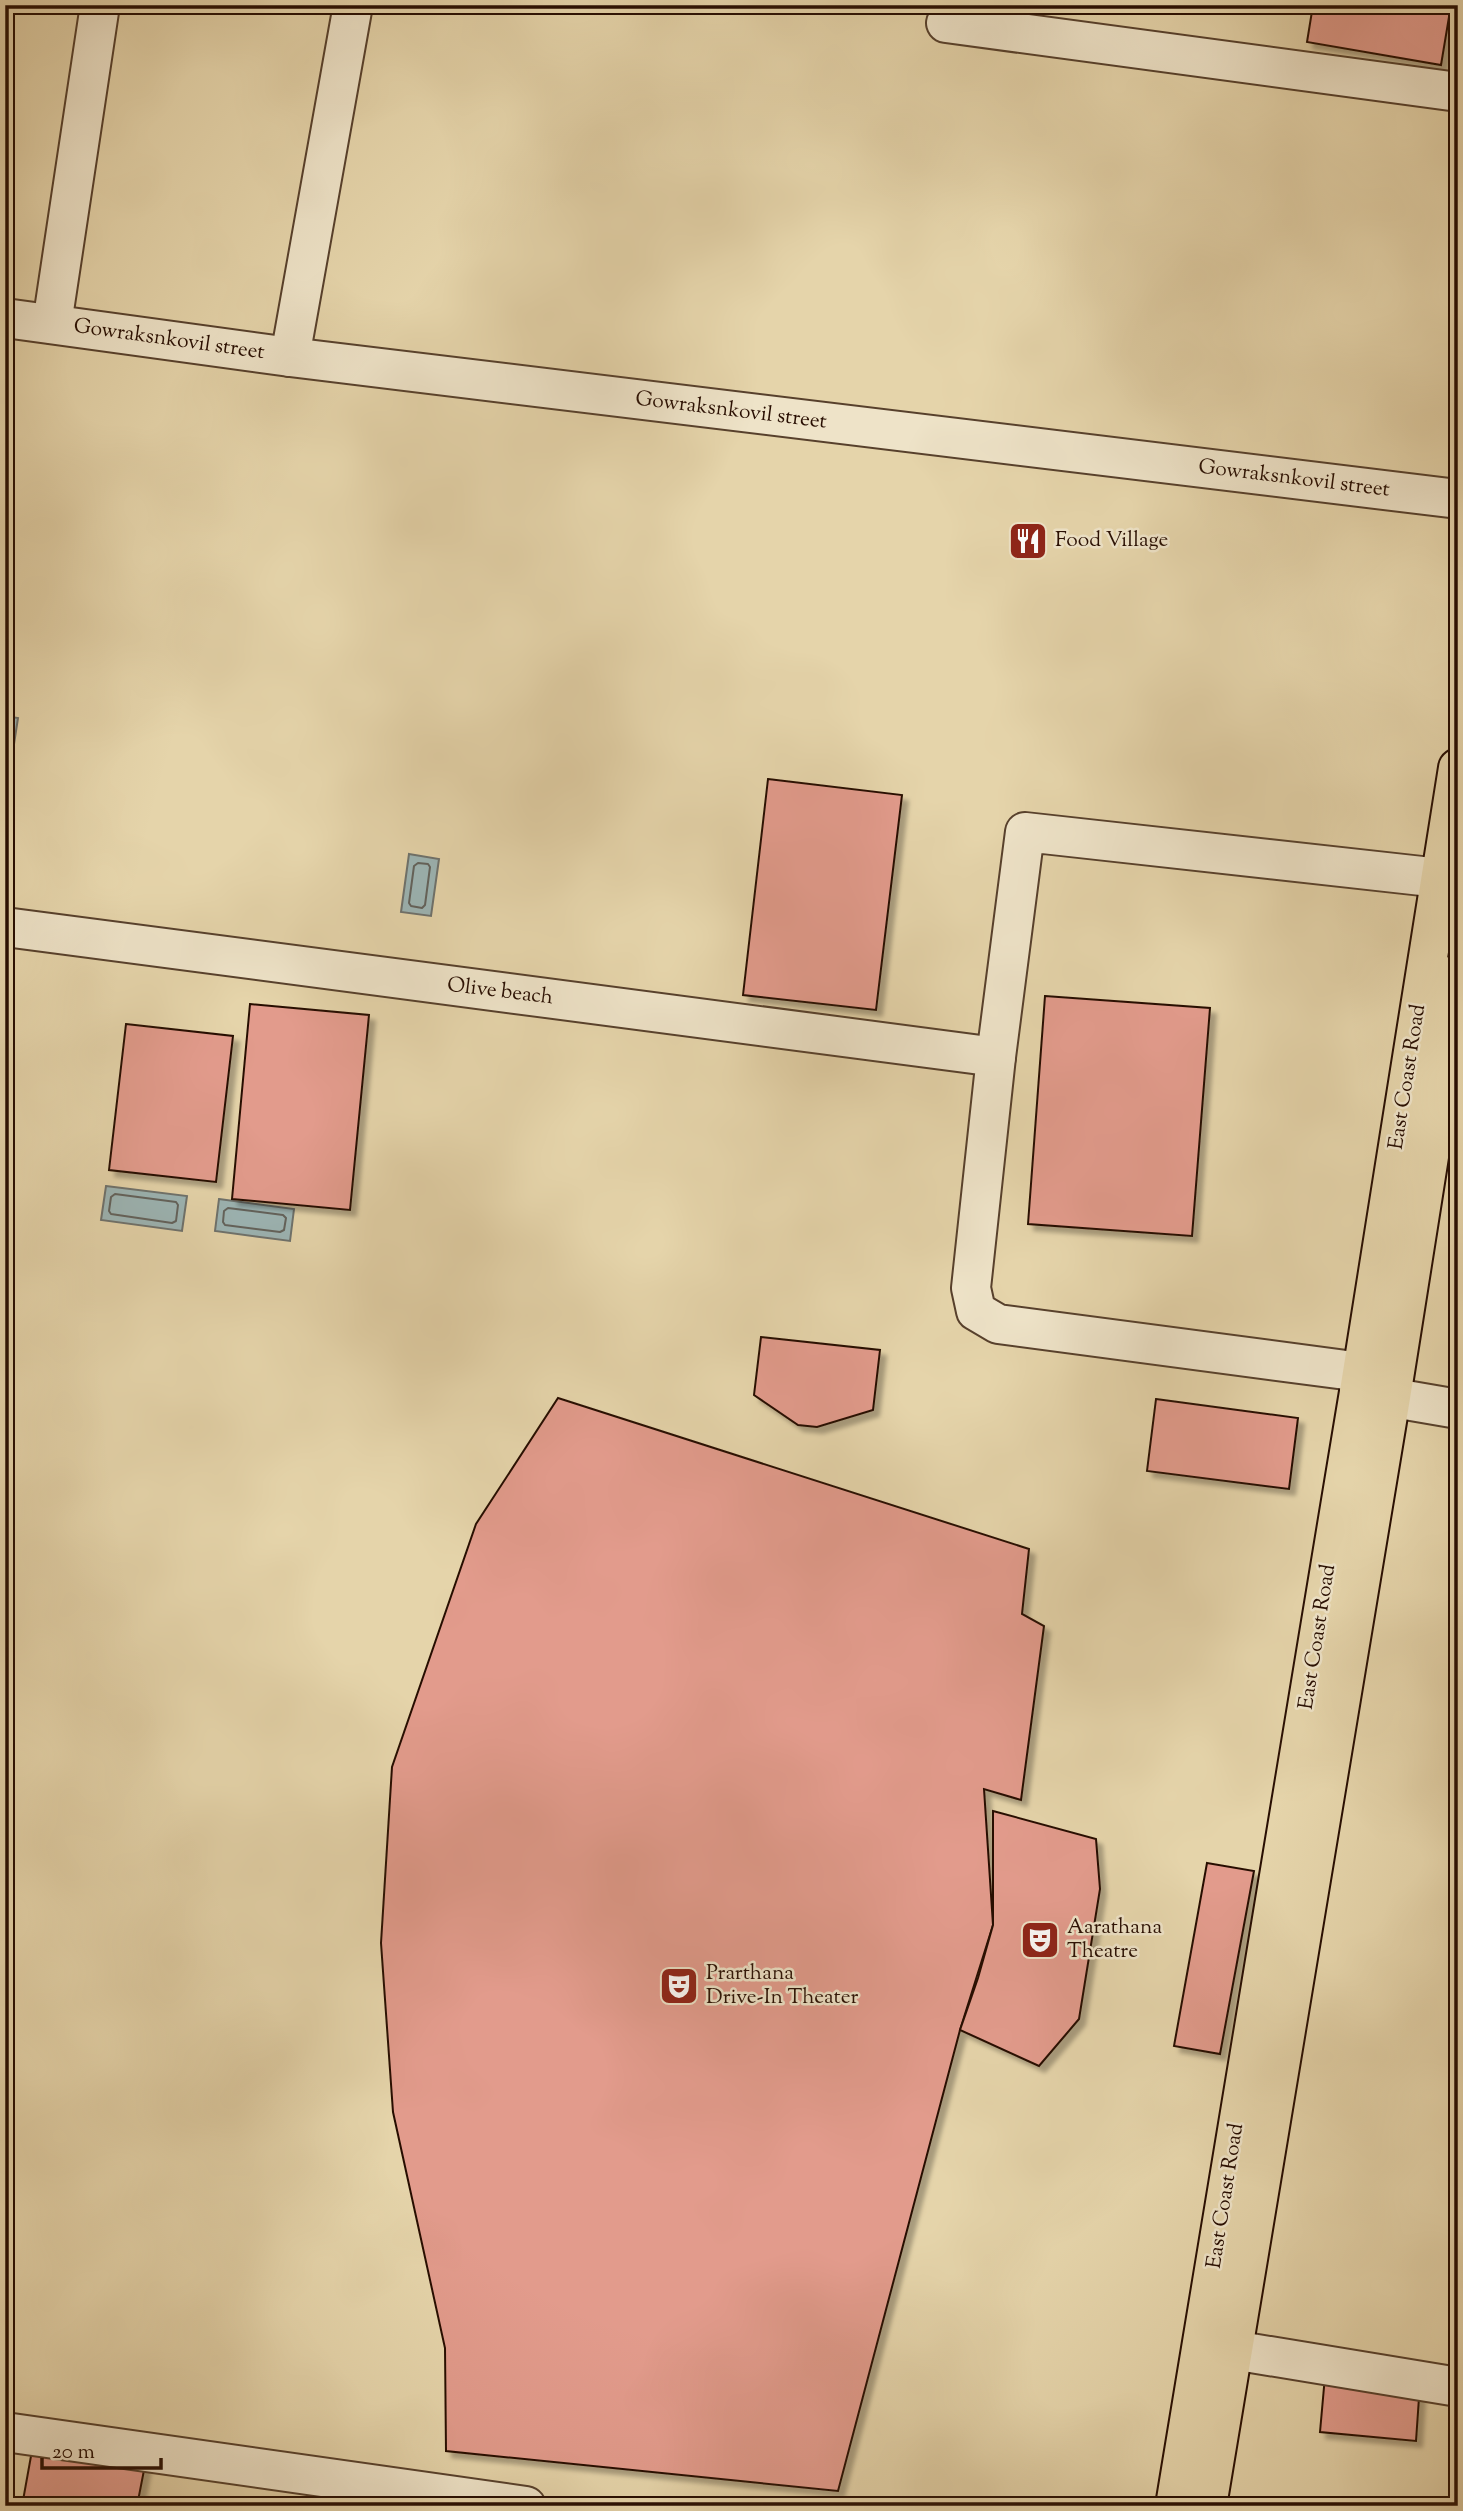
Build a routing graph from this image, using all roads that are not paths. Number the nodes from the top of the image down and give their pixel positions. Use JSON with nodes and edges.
{"nodes":[{"id":1,"x":100,"y":5,"type":"edge"},
{"id":2,"x":353,"y":5,"type":"edge"},
{"id":3,"x":946,"y":23,"type":"dead end"},
{"id":4,"x":1458,"y":92,"type":"edge"},
{"id":5,"x":5,"y":318,"type":"edge"},
{"id":6,"x":52,"y":324,"type":"junction"},
{"id":7,"x":290,"y":358,"type":"junction"},
{"id":8,"x":1458,"y":499,"type":"edge"},
{"id":9,"x":1458,"y":768,"type":"edge"},
{"id":10,"x":1440,"y":878,"type":"junction"},
{"id":11,"x":5,"y":927,"type":"edge"},
{"id":12,"x":1458,"y":973,"type":"edge"},
{"id":13,"x":1452,"y":1043,"type":"edge"},
{"id":14,"x":996,"y":1057,"type":"junction"},
{"id":15,"x":1371,"y":1387,"type":"junction"},
{"id":16,"x":1458,"y":1409,"type":"edge"},
{"id":17,"x":1233,"y":2350,"type":"junction"},
{"id":18,"x":1458,"y":2387,"type":"edge"},
{"id":19,"x":5,"y":2432,"type":"edge"},
{"id":20,"x":526,"y":2506,"type":"edge"},
{"id":21,"x":1175,"y":2506,"type":"edge"},
{"id":22,"x":1207,"y":2506,"type":"edge"}],
"edges":[{"from":1,"to":6,"type":"street"},
{"from":2,"to":7,"type":"street"},
{"from":3,"to":4,"type":"street"},
{"from":5,"to":6,"type":"street","name":"Gowraksnkovil street"},
{"from":6,"to":7,"type":"street","name":"Gowraksnkovil street"},
{"from":7,"to":8,"type":"street","name":"Gowraksnkovil street"},
{"from":9,"to":10,"type":"main road","name":"East Coast Road"},
{"from":10,"to":14,"type":"street"},
{"from":10,"to":15,"type":"main road","name":"East Coast Road"},
{"from":11,"to":14,"type":"street","name":"Olive beach"},
{"from":12,"to":13,"type":"main road","name":"East Coast Road"},
{"from":13,"to":15,"type":"main road","name":"East Coast Road"},
{"from":14,"to":15,"type":"street"},
{"from":15,"to":16,"type":"street"},
{"from":15,"to":17,"type":"main road","name":"East Coast Road"},
{"from":15,"to":21,"type":"main road","name":"East Coast Road"},
{"from":17,"to":18,"type":"street"},
{"from":17,"to":22,"type":"main road","name":"East Coast Road"},
{"from":19,"to":20,"type":"street"}]}
